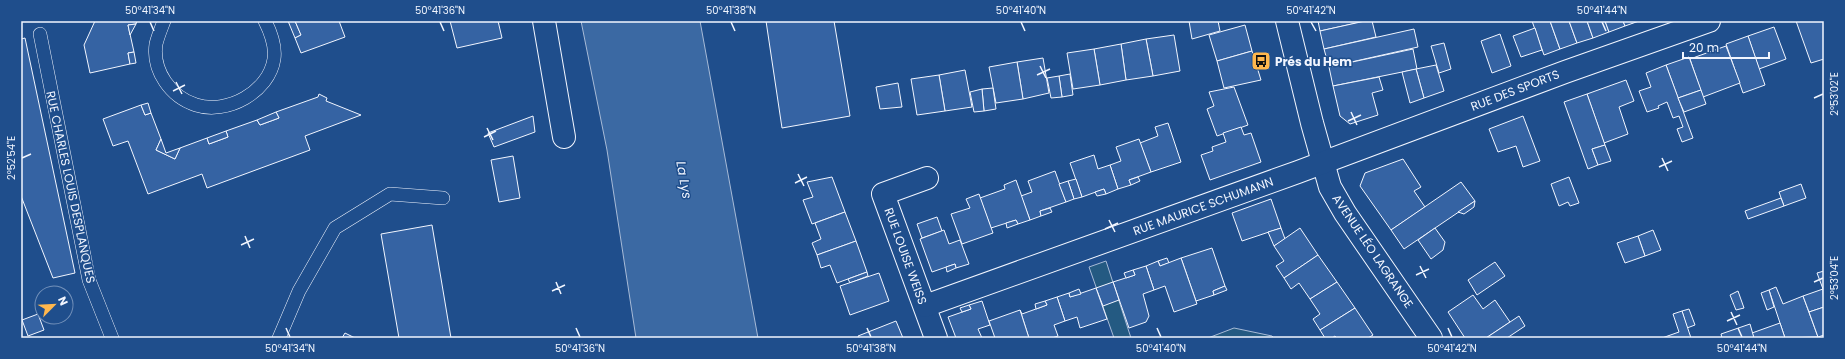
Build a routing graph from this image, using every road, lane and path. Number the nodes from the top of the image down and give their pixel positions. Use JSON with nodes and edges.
{"nodes":[{"id":1,"x":164,"y":21,"type":"edge"},
{"id":2,"x":265,"y":21,"type":"edge"},
{"id":3,"x":544,"y":21,"type":"edge"},
{"id":4,"x":1287,"y":21,"type":"edge"},
{"id":5,"x":1708,"y":21,"type":"edge"},
{"id":6,"x":40,"y":34,"type":"dead end"},
{"id":7,"x":564,"y":137,"type":"dead end"},
{"id":8,"x":1322,"y":162,"type":"junction"},
{"id":9,"x":927,"y":178,"type":"dead end"},
{"id":10,"x":443,"y":198,"type":"dead end"},
{"id":11,"x":925,"y":306,"type":"junction"},
{"id":12,"x":112,"y":338,"type":"edge"},
{"id":13,"x":279,"y":338,"type":"edge"},
{"id":14,"x":936,"y":338,"type":"edge"},
{"id":15,"x":1431,"y":338,"type":"edge"}],
"edges":[{"from":1,"to":2,"type":"lane"},
{"from":3,"to":7,"type":"street"},
{"from":4,"to":8,"type":"street","name":"AVENUE LÉO LAGRANGE"},
{"from":5,"to":8,"type":"street","name":"RUE DES SPORTS"},
{"from":6,"to":12,"type":"lane","name":"RUE CHARLES LOUIS DESPLANQUES"},
{"from":8,"to":11,"type":"street","name":"RUE MAURICE SCHUMANN"},
{"from":8,"to":15,"type":"street","name":"AVENUE LÉO LAGRANGE"},
{"from":9,"to":11,"type":"street","name":"RUE LOUISE WEISS"},
{"from":10,"to":13,"type":"lane"},
{"from":11,"to":14,"type":"street","name":"RUE LOUISE WEISS"}]}
